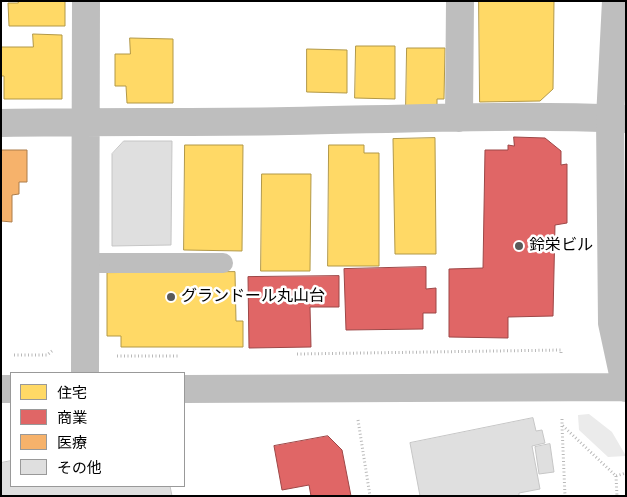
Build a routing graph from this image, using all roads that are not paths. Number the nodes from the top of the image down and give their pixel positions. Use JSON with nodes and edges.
{"nodes":[{"id":1,"x":86,"y":1,"type":"edge"},
{"id":2,"x":460,"y":1,"type":"edge"},
{"id":3,"x":616,"y":1,"type":"edge"},
{"id":4,"x":459,"y":118,"type":"junction"},
{"id":5,"x":618,"y":119,"type":"edge"},
{"id":6,"x":86,"y":121,"type":"junction"},
{"id":7,"x":1,"y":123,"type":"edge"},
{"id":8,"x":86,"y":262,"type":"junction"},
{"id":9,"x":223,"y":263,"type":"dead end"},
{"id":10,"x":85,"y":372,"type":"edge"},
{"id":11,"x":626,"y":387,"type":"edge"},
{"id":12,"x":185,"y":389,"type":"edge"}],
"edges":[{"from":1,"to":6,"type":"street"},
{"from":2,"to":4,"type":"street"},
{"from":3,"to":5,"type":"street"},
{"from":4,"to":5,"type":"street"},
{"from":4,"to":6,"type":"street"},
{"from":5,"to":11,"type":"street"},
{"from":6,"to":7,"type":"street"},
{"from":6,"to":8,"type":"street"},
{"from":8,"to":9,"type":"lane"},
{"from":8,"to":10,"type":"street"},
{"from":11,"to":12,"type":"street"}]}
